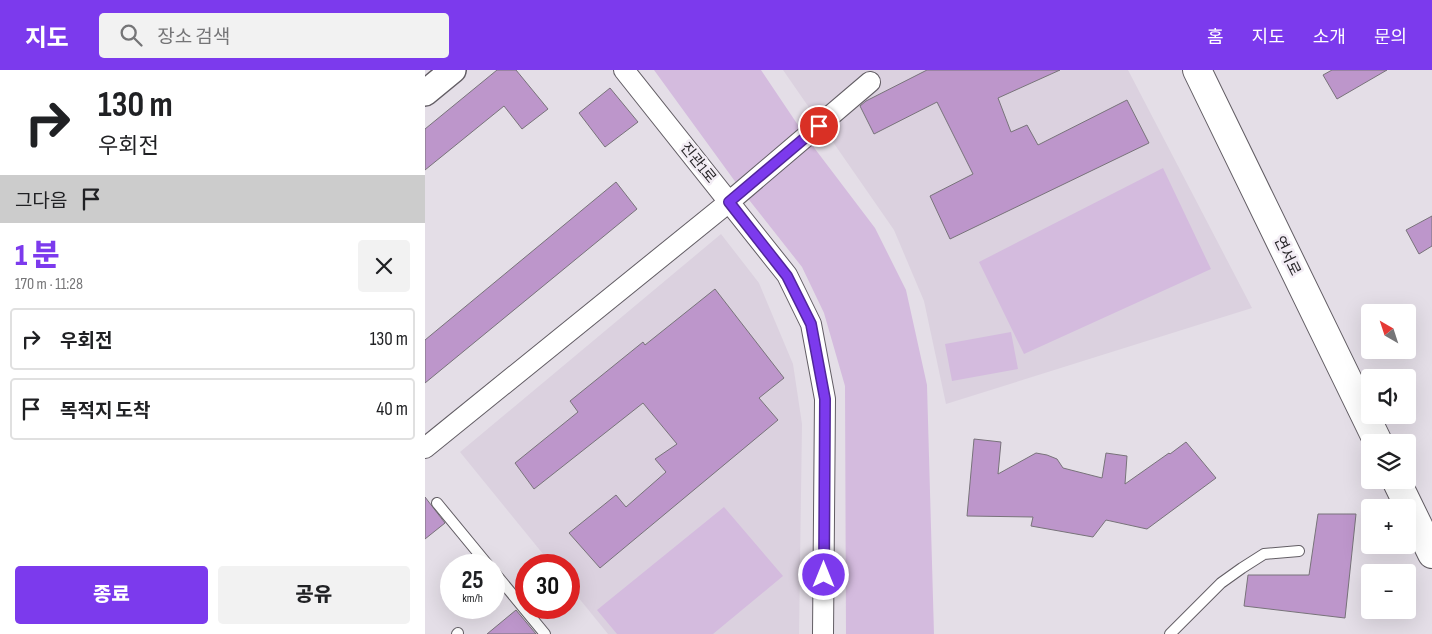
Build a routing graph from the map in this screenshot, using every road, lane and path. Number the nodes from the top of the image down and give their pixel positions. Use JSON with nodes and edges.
{"nodes":[{"id":1,"x":453,"y":70,"type":"edge"},
{"id":2,"x":624,"y":70,"type":"edge"},
{"id":3,"x":1197,"y":70,"type":"edge"},
{"id":4,"x":871,"y":82,"type":"dead end"},
{"id":5,"x":425,"y":93,"type":"edge"},
{"id":6,"x":729,"y":202,"type":"junction"},
{"id":7,"x":1374,"y":434,"type":"edge"},
{"id":8,"x":425,"y":448,"type":"edge"},
{"id":9,"x":1400,"y":489,"type":"edge"},
{"id":10,"x":437,"y":503,"type":"dead end"},
{"id":11,"x":1299,"y":551,"type":"dead end"},
{"id":12,"x":479,"y":554,"type":"edge"},
{"id":13,"x":1432,"y":554,"type":"edge"},
{"id":14,"x":505,"y":585,"type":"edge"},
{"id":15,"x":545,"y":634,"type":"edge"},
{"id":16,"x":823,"y":634,"type":"edge"},
{"id":17,"x":1170,"y":634,"type":"edge"}],
"edges":[{"from":1,"to":5,"type":"street"},
{"from":2,"to":6,"type":"street","name":"진관1로"},
{"from":3,"to":7,"type":"main road","name":"연서로"},
{"from":4,"to":6,"type":"street"},
{"from":6,"to":8,"type":"street"},
{"from":6,"to":16,"type":"street","name":"진관1로"},
{"from":9,"to":13,"type":"main road"},
{"from":10,"to":12,"type":"lane"},
{"from":11,"to":17,"type":"lane"},
{"from":14,"to":15,"type":"lane"}]}
